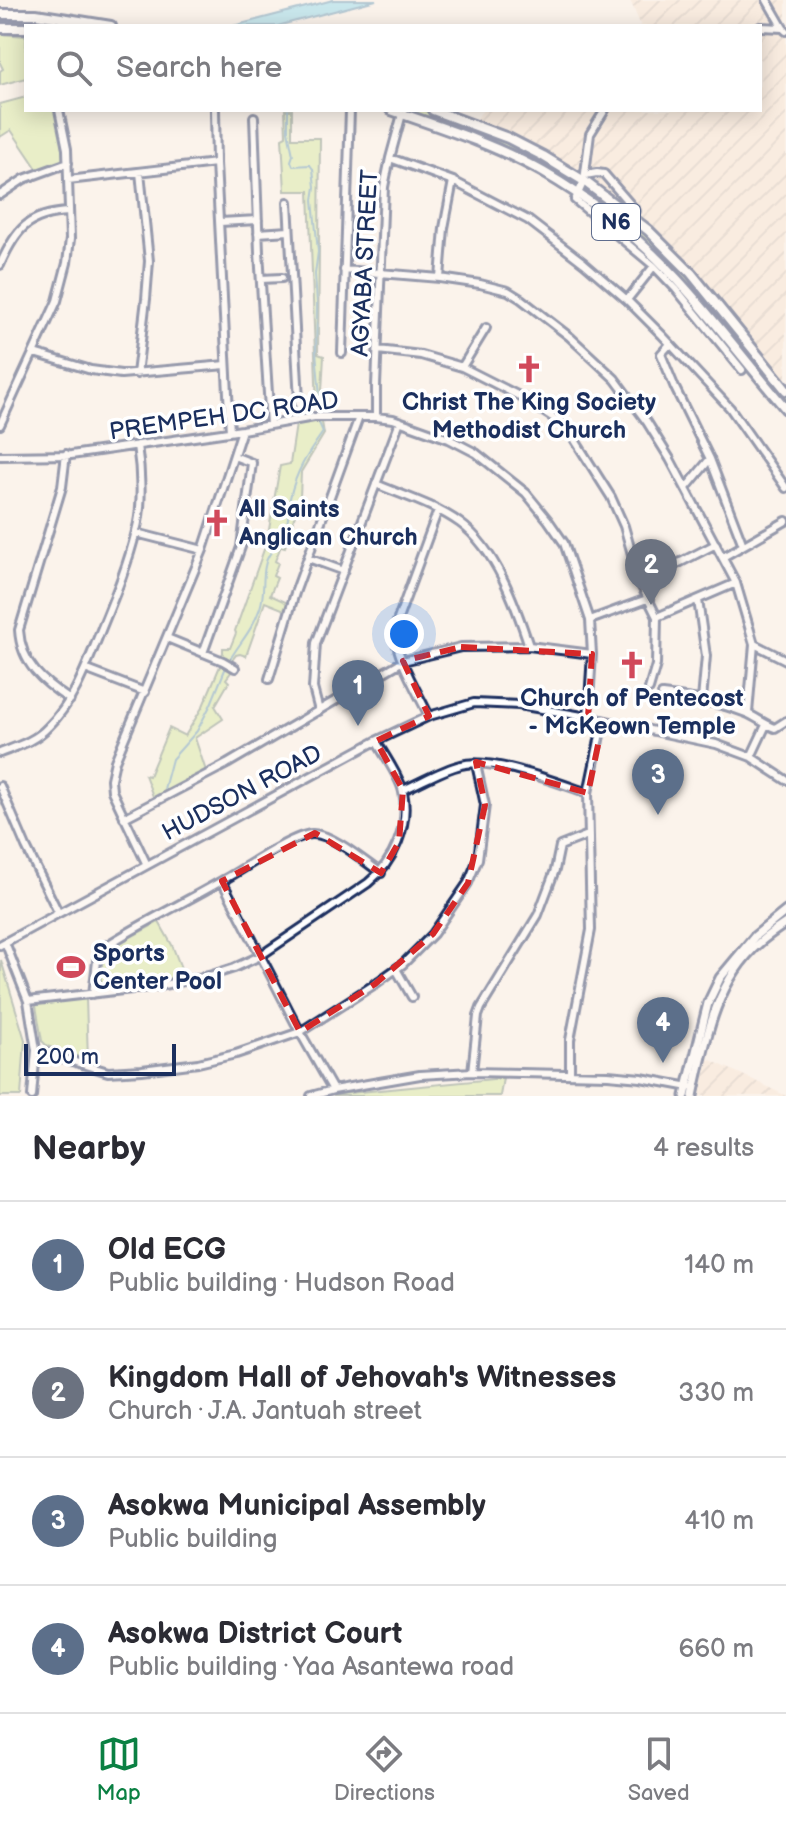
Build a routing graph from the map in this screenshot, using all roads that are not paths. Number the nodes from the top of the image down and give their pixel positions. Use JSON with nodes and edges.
{"nodes":[{"id":1,"x":767,"y":0,"type":"edge"},
{"id":2,"x":0,"y":14,"type":"edge"},
{"id":3,"x":98,"y":24,"type":"edge"},
{"id":4,"x":762,"y":27,"type":"edge"},
{"id":5,"x":0,"y":28,"type":"edge"},
{"id":6,"x":24,"y":28,"type":"edge"},
{"id":7,"x":784,"y":30,"type":"edge"},
{"id":8,"x":59,"y":112,"type":"edge"},
{"id":9,"x":215,"y":112,"type":"edge"},
{"id":10,"x":350,"y":112,"type":"edge"},
{"id":11,"x":396,"y":112,"type":"edge"},
{"id":12,"x":438,"y":112,"type":"edge"},
{"id":13,"x":604,"y":112,"type":"edge"},
{"id":14,"x":402,"y":114,"type":"junction"},
{"id":15,"x":254,"y":117,"type":"dead end"},
{"id":16,"x":390,"y":158,"type":"junction"},
{"id":17,"x":68,"y":163,"type":"junction"},
{"id":18,"x":216,"y":163,"type":"junction"},
{"id":19,"x":140,"y":172,"type":"junction"},
{"id":20,"x":584,"y":178,"type":"junction"},
{"id":21,"x":68,"y":180,"type":"junction"},
{"id":22,"x":453,"y":181,"type":"junction"},
{"id":23,"x":578,"y":193,"type":"junction"},
{"id":24,"x":0,"y":195,"type":"edge"},
{"id":25,"x":288,"y":202,"type":"dead end"},
{"id":26,"x":636,"y":211,"type":"dead end"},
{"id":27,"x":69,"y":212,"type":"junction"},
{"id":28,"x":258,"y":220,"type":"junction"},
{"id":29,"x":220,"y":222,"type":"junction"},
{"id":30,"x":289,"y":231,"type":"junction"},
{"id":31,"x":258,"y":233,"type":"junction"},
{"id":32,"x":0,"y":265,"type":"edge"},
{"id":33,"x":654,"y":266,"type":"junction"},
{"id":34,"x":344,"y":270,"type":"junction"},
{"id":35,"x":382,"y":274,"type":"junction"},
{"id":36,"x":282,"y":278,"type":"dead end"},
{"id":37,"x":440,"y":278,"type":"junction"},
{"id":38,"x":261,"y":279,"type":"junction"},
{"id":39,"x":627,"y":300,"type":"junction"},
{"id":40,"x":486,"y":328,"type":"dead end"},
{"id":41,"x":670,"y":344,"type":"junction"},
{"id":42,"x":378,"y":350,"type":"junction"},
{"id":43,"x":34,"y":353,"type":"junction"},
{"id":44,"x":342,"y":353,"type":"dead end"},
{"id":45,"x":226,"y":365,"type":"junction"},
{"id":46,"x":462,"y":367,"type":"junction"},
{"id":47,"x":742,"y":370,"type":"dead end"},
{"id":48,"x":137,"y":374,"type":"junction"},
{"id":49,"x":786,"y":390,"type":"edge"},
{"id":50,"x":786,"y":409,"type":"edge"},
{"id":51,"x":359,"y":417,"type":"junction"},
{"id":52,"x":376,"y":417,"type":"junction"},
{"id":53,"x":300,"y":419,"type":"junction"},
{"id":54,"x":400,"y":421,"type":"junction"},
{"id":55,"x":0,"y":425,"type":"edge"},
{"id":56,"x":270,"y":425,"type":"junction"},
{"id":57,"x":242,"y":430,"type":"junction"},
{"id":58,"x":230,"y":432,"type":"junction"},
{"id":59,"x":137,"y":445,"type":"junction"},
{"id":60,"x":66,"y":454,"type":"junction"},
{"id":61,"x":0,"y":456,"type":"edge"},
{"id":62,"x":234,"y":456,"type":"junction"},
{"id":63,"x":710,"y":459,"type":"junction"},
{"id":64,"x":376,"y":484,"type":"junction"},
{"id":65,"x":686,"y":488,"type":"junction"},
{"id":66,"x":786,"y":488,"type":"edge"},
{"id":67,"x":438,"y":510,"type":"junction"},
{"id":68,"x":786,"y":521,"type":"edge"},
{"id":69,"x":136,"y":533,"type":"junction"},
{"id":70,"x":716,"y":544,"type":"junction"},
{"id":71,"x":743,"y":545,"type":"junction"},
{"id":72,"x":203,"y":550,"type":"junction"},
{"id":73,"x":723,"y":557,"type":"junction"},
{"id":74,"x":308,"y":558,"type":"junction"},
{"id":75,"x":344,"y":571,"type":"junction"},
{"id":76,"x":640,"y":583,"type":"junction"},
{"id":77,"x":736,"y":583,"type":"junction"},
{"id":78,"x":647,"y":599,"type":"junction"},
{"id":79,"x":698,"y":600,"type":"junction"},
{"id":80,"x":657,"y":617,"type":"junction"},
{"id":81,"x":590,"y":620,"type":"junction"},
{"id":82,"x":167,"y":638,"type":"junction"},
{"id":83,"x":754,"y":644,"type":"junction"},
{"id":84,"x":529,"y":646,"type":"junction"},
{"id":85,"x":203,"y":653,"type":"junction"},
{"id":86,"x":592,"y":654,"type":"junction"},
{"id":87,"x":786,"y":660,"type":"edge"},
{"id":88,"x":403,"y":661,"type":"junction"},
{"id":89,"x":230,"y":664,"type":"dead end"},
{"id":90,"x":85,"y":669,"type":"junction"},
{"id":91,"x":269,"y":679,"type":"dead end"},
{"id":92,"x":649,"y":689,"type":"dead end"},
{"id":93,"x":145,"y":692,"type":"junction"},
{"id":94,"x":662,"y":695,"type":"dead end"},
{"id":95,"x":70,"y":700,"type":"junction"},
{"id":96,"x":702,"y":700,"type":"junction"},
{"id":97,"x":319,"y":711,"type":"junction"},
{"id":98,"x":748,"y":713,"type":"junction"},
{"id":99,"x":429,"y":716,"type":"junction"},
{"id":100,"x":588,"y":717,"type":"junction"},
{"id":101,"x":603,"y":721,"type":"junction"},
{"id":102,"x":766,"y":725,"type":"junction"},
{"id":103,"x":785,"y":725,"type":"edge"},
{"id":104,"x":376,"y":741,"type":"junction"},
{"id":105,"x":0,"y":753,"type":"edge"},
{"id":106,"x":751,"y":757,"type":"junction"},
{"id":107,"x":476,"y":764,"type":"junction"},
{"id":108,"x":786,"y":780,"type":"edge"},
{"id":109,"x":0,"y":786,"type":"edge"},
{"id":110,"x":403,"y":790,"type":"junction"},
{"id":111,"x":588,"y":793,"type":"junction"},
{"id":112,"x":124,"y":818,"type":"junction"},
{"id":113,"x":588,"y":835,"type":"junction"},
{"id":114,"x":147,"y":865,"type":"junction"},
{"id":115,"x":381,"y":873,"type":"junction"},
{"id":116,"x":222,"y":881,"type":"junction"},
{"id":117,"x":786,"y":911,"type":"edge"},
{"id":118,"x":58,"y":912,"type":"junction"},
{"id":119,"x":786,"y":923,"type":"edge"},
{"id":120,"x":2,"y":943,"type":"edge"},
{"id":121,"x":260,"y":956,"type":"junction"},
{"id":122,"x":396,"y":969,"type":"junction"},
{"id":123,"x":93,"y":994,"type":"junction"},
{"id":124,"x":412,"y":997,"type":"dead end"},
{"id":125,"x":28,"y":1001,"type":"junction"},
{"id":126,"x":300,"y":1032,"type":"junction"},
{"id":127,"x":36,"y":1050,"type":"junction"},
{"id":128,"x":472,"y":1072,"type":"junction"},
{"id":129,"x":570,"y":1074,"type":"junction"},
{"id":130,"x":333,"y":1090,"type":"junction"},
{"id":131,"x":692,"y":1090,"type":"edge"},
{"id":132,"x":32,"y":1096,"type":"edge"},
{"id":133,"x":311,"y":1096,"type":"edge"},
{"id":134,"x":685,"y":1096,"type":"edge"}],
"edges":[{"from":1,"to":7,"type":"street"},
{"from":2,"to":3,"type":"highway"},
{"from":4,"to":7,"type":"street"},
{"from":5,"to":6,"type":"highway"},
{"from":8,"to":17,"type":"street"},
{"from":9,"to":18,"type":"street"},
{"from":10,"to":34,"type":"street"},
{"from":11,"to":14,"type":"highway","number":"N6"},
{"from":12,"to":20,"type":"highway","number":"N6"},
{"from":13,"to":20,"type":"street"},
{"from":14,"to":16,"type":"street","name":"AGYABA STREET"},
{"from":14,"to":23,"type":"highway","number":"N6"},
{"from":15,"to":28,"type":"street"},
{"from":16,"to":22,"type":"street"},
{"from":16,"to":35,"type":"street","name":"AGYABA STREET"},
{"from":17,"to":21,"type":"street"},
{"from":17,"to":24,"type":"street"},
{"from":18,"to":19,"type":"street"},
{"from":18,"to":29,"type":"street"},
{"from":19,"to":21,"type":"street"},
{"from":19,"to":48,"type":"street"},
{"from":20,"to":23,"type":"street"},
{"from":20,"to":26,"type":"street"},
{"from":20,"to":49,"type":"highway","number":"N6"},
{"from":21,"to":27,"type":"street"},
{"from":22,"to":37,"type":"street"},
{"from":22,"to":39,"type":"street"},
{"from":23,"to":33,"type":"street"},
{"from":23,"to":50,"type":"highway","number":"N6"},
{"from":25,"to":30,"type":"street"},
{"from":27,"to":32,"type":"street"},
{"from":27,"to":43,"type":"street"},
{"from":28,"to":29,"type":"street"},
{"from":28,"to":31,"type":"street"},
{"from":29,"to":45,"type":"street"},
{"from":30,"to":31,"type":"street"},
{"from":30,"to":53,"type":"street"},
{"from":31,"to":38,"type":"street"},
{"from":33,"to":39,"type":"street"},
{"from":33,"to":47,"type":"street"},
{"from":34,"to":35,"type":"street"},
{"from":34,"to":44,"type":"street"},
{"from":35,"to":37,"type":"street"},
{"from":35,"to":42,"type":"street","name":"AGYABA STREET"},
{"from":36,"to":38,"type":"street"},
{"from":37,"to":65,"type":"street"},
{"from":38,"to":56,"type":"street"},
{"from":39,"to":41,"type":"street"},
{"from":40,"to":46,"type":"street"},
{"from":41,"to":63,"type":"street"},
{"from":41,"to":66,"type":"street"},
{"from":42,"to":46,"type":"street"},
{"from":42,"to":52,"type":"street","name":"AGYABA STREET"},
{"from":43,"to":48,"type":"street"},
{"from":43,"to":55,"type":"street"},
{"from":45,"to":48,"type":"street"},
{"from":45,"to":58,"type":"street"},
{"from":46,"to":76,"type":"street"},
{"from":51,"to":52,"type":"street","name":"PREMPEH DC ROAD"},
{"from":51,"to":53,"type":"street","name":"PREMPEH DC ROAD"},
{"from":51,"to":74,"type":"street"},
{"from":52,"to":54,"type":"street","name":"PREMPEH DC ROAD"},
{"from":53,"to":56,"type":"street","name":"PREMPEH DC ROAD"},
{"from":54,"to":64,"type":"street"},
{"from":54,"to":81,"type":"street","name":"PREMPEH DC ROAD"},
{"from":56,"to":57,"type":"street","name":"PREMPEH DC ROAD"},
{"from":57,"to":58,"type":"street","name":"PREMPEH DC ROAD"},
{"from":57,"to":62,"type":"street"},
{"from":58,"to":59,"type":"street","name":"PREMPEH DC ROAD"},
{"from":59,"to":60,"type":"street","name":"PREMPEH DC ROAD"},
{"from":59,"to":69,"type":"street"},
{"from":60,"to":61,"type":"street","name":"PREMPEH DC ROAD"},
{"from":60,"to":95,"type":"street"},
{"from":62,"to":72,"type":"street"},
{"from":62,"to":85,"type":"street"},
{"from":63,"to":65,"type":"street"},
{"from":63,"to":71,"type":"street"},
{"from":64,"to":67,"type":"street"},
{"from":64,"to":75,"type":"street"},
{"from":65,"to":70,"type":"street"},
{"from":67,"to":84,"type":"street"},
{"from":67,"to":88,"type":"street"},
{"from":68,"to":71,"type":"street"},
{"from":69,"to":72,"type":"street"},
{"from":69,"to":90,"type":"street"},
{"from":70,"to":73,"type":"street"},
{"from":70,"to":76,"type":"street"},
{"from":71,"to":73,"type":"street"},
{"from":72,"to":82,"type":"street"},
{"from":73,"to":77,"type":"street"},
{"from":74,"to":75,"type":"street"},
{"from":74,"to":91,"type":"street"},
{"from":75,"to":97,"type":"street"},
{"from":76,"to":78,"type":"street"},
{"from":77,"to":79,"type":"street"},
{"from":77,"to":83,"type":"street"},
{"from":78,"to":80,"type":"street"},
{"from":78,"to":81,"type":"street"},
{"from":79,"to":80,"type":"street"},
{"from":79,"to":96,"type":"street"},
{"from":80,"to":92,"type":"street"},
{"from":81,"to":86,"type":"street","name":"PREMPEH DC ROAD"},
{"from":82,"to":85,"type":"street"},
{"from":82,"to":93,"type":"street"},
{"from":83,"to":87,"type":"street"},
{"from":83,"to":98,"type":"street"},
{"from":84,"to":86,"type":"street"},
{"from":84,"to":88,"type":"street"},
{"from":85,"to":89,"type":"street"},
{"from":86,"to":100,"type":"street","name":"PREMPEH DC ROAD"},
{"from":88,"to":97,"type":"street"},
{"from":88,"to":99,"type":"street"},
{"from":90,"to":93,"type":"street"},
{"from":90,"to":95,"type":"street"},
{"from":93,"to":112,"type":"street"},
{"from":94,"to":96,"type":"street"},
{"from":95,"to":105,"type":"street"},
{"from":96,"to":98,"type":"street"},
{"from":97,"to":112,"type":"street"},
{"from":98,"to":102,"type":"street"},
{"from":99,"to":100,"type":"street","name":"HUDSON ROAD"},
{"from":99,"to":104,"type":"street","name":"HUDSON ROAD"},
{"from":100,"to":101,"type":"street","name":"HUDSON ROAD"},
{"from":101,"to":106,"type":"street","name":"HUDSON ROAD"},
{"from":101,"to":111,"type":"street"},
{"from":102,"to":103,"type":"street"},
{"from":102,"to":106,"type":"street"},
{"from":104,"to":110,"type":"street"},
{"from":104,"to":114,"type":"street","name":"HUDSON ROAD"},
{"from":106,"to":108,"type":"street","name":"HUDSON ROAD"},
{"from":107,"to":110,"type":"street"},
{"from":107,"to":111,"type":"street"},
{"from":107,"to":122,"type":"street"},
{"from":109,"to":118,"type":"street"},
{"from":110,"to":115,"type":"street"},
{"from":111,"to":113,"type":"street"},
{"from":112,"to":114,"type":"street"},
{"from":113,"to":128,"type":"street"},
{"from":113,"to":129,"type":"street"},
{"from":114,"to":118,"type":"street","name":"HUDSON ROAD"},
{"from":115,"to":116,"type":"street"},
{"from":115,"to":121,"type":"street"},
{"from":116,"to":121,"type":"street"},
{"from":116,"to":123,"type":"street"},
{"from":117,"to":131,"type":"main road"},
{"from":118,"to":120,"type":"street","name":"HUDSON ROAD"},
{"from":119,"to":131,"type":"main road"},
{"from":120,"to":125,"type":"street"},
{"from":121,"to":123,"type":"street"},
{"from":121,"to":126,"type":"street"},
{"from":122,"to":124,"type":"street"},
{"from":122,"to":126,"type":"street"},
{"from":123,"to":125,"type":"street"},
{"from":125,"to":127,"type":"street"},
{"from":126,"to":127,"type":"street"},
{"from":126,"to":130,"type":"street"},
{"from":127,"to":132,"type":"street"},
{"from":128,"to":129,"type":"street"},
{"from":128,"to":130,"type":"street"},
{"from":129,"to":131,"type":"street"},
{"from":130,"to":133,"type":"street"},
{"from":131,"to":134,"type":"main road"}]}
